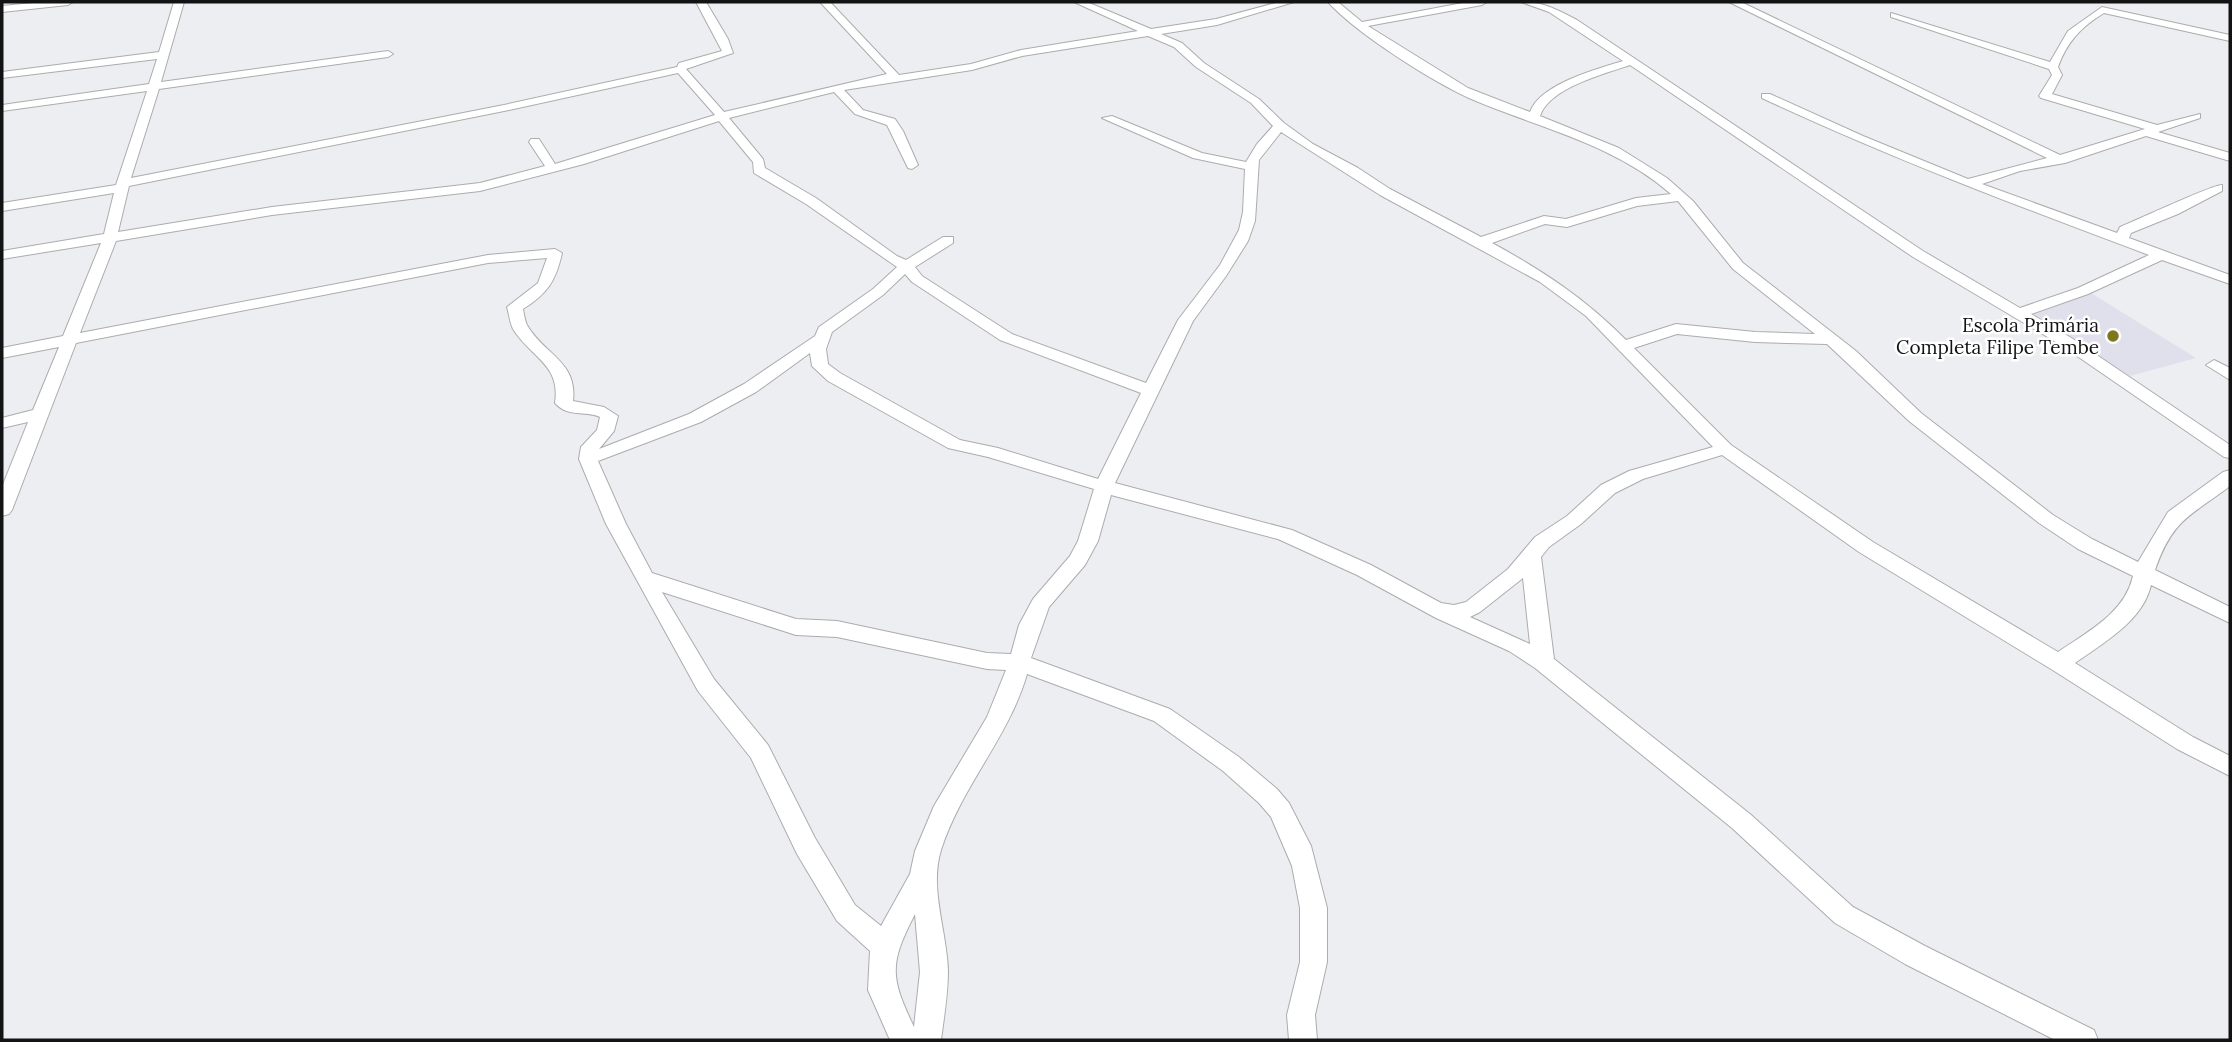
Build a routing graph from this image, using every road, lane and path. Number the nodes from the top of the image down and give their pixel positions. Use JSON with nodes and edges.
{"nodes":[{"id":1,"x":68,"y":2,"type":"edge"},
{"id":2,"x":179,"y":2,"type":"edge"},
{"id":3,"x":701,"y":2,"type":"edge"},
{"id":4,"x":825,"y":2,"type":"edge"},
{"id":5,"x":1079,"y":2,"type":"edge"},
{"id":6,"x":1289,"y":2,"type":"edge"},
{"id":7,"x":1333,"y":2,"type":"edge"},
{"id":8,"x":1482,"y":2,"type":"edge"},
{"id":9,"x":1526,"y":2,"type":"edge"},
{"id":10,"x":1734,"y":2,"type":"edge"},
{"id":11,"x":2,"y":9,"type":"edge"},
{"id":12,"x":1894,"y":15,"type":"dead end"},
{"id":13,"x":1359,"y":25,"type":"junction"},
{"id":14,"x":1149,"y":32,"type":"junction"},
{"id":15,"x":2230,"y":38,"type":"edge"},
{"id":16,"x":388,"y":54,"type":"dead end"},
{"id":17,"x":164,"y":55,"type":"junction"},
{"id":18,"x":1630,"y":62,"type":"junction"},
{"id":19,"x":2053,"y":68,"type":"junction"},
{"id":20,"x":681,"y":69,"type":"junction"},
{"id":21,"x":2,"y":75,"type":"edge"},
{"id":22,"x":885,"y":80,"type":"junction"},
{"id":23,"x":155,"y":86,"type":"junction"},
{"id":24,"x":836,"y":88,"type":"junction"},
{"id":25,"x":1766,"y":96,"type":"dead end"},
{"id":26,"x":2,"y":108,"type":"edge"},
{"id":27,"x":722,"y":116,"type":"junction"},
{"id":28,"x":1534,"y":116,"type":"junction"},
{"id":29,"x":2196,"y":116,"type":"dead end"},
{"id":30,"x":1108,"y":118,"type":"dead end"},
{"id":31,"x":1280,"y":126,"type":"junction"},
{"id":32,"x":2152,"y":131,"type":"junction"},
{"id":33,"x":536,"y":142,"type":"dead end"},
{"id":34,"x":2230,"y":157,"type":"edge"},
{"id":35,"x":2061,"y":160,"type":"junction"},
{"id":36,"x":912,"y":165,"type":"dead end"},
{"id":37,"x":1252,"y":166,"type":"junction"},
{"id":38,"x":552,"y":168,"type":"junction"},
{"id":39,"x":123,"y":186,"type":"junction"},
{"id":40,"x":1991,"y":186,"type":"junction"},
{"id":41,"x":2217,"y":188,"type":"dead end"},
{"id":42,"x":1681,"y":197,"type":"junction"},
{"id":43,"x":2,"y":207,"type":"edge"},
{"id":44,"x":110,"y":237,"type":"junction"},
{"id":45,"x":2121,"y":239,"type":"junction"},
{"id":46,"x":948,"y":240,"type":"dead end"},
{"id":47,"x":1480,"y":242,"type":"junction"},
{"id":48,"x":2162,"y":254,"type":"junction"},
{"id":49,"x":2,"y":255,"type":"edge"},
{"id":50,"x":907,"y":266,"type":"junction"},
{"id":51,"x":2221,"y":273,"type":"edge"},
{"id":52,"x":2021,"y":313,"type":"junction"},
{"id":53,"x":1829,"y":339,"type":"junction"},
{"id":54,"x":70,"y":340,"type":"junction"},
{"id":55,"x":819,"y":340,"type":"junction"},
{"id":56,"x":1623,"y":346,"type":"junction"},
{"id":57,"x":2,"y":353,"type":"edge"},
{"id":58,"x":2214,"y":365,"type":"dead end"},
{"id":59,"x":2230,"y":375,"type":"edge"},
{"id":60,"x":1150,"y":391,"type":"junction"},
{"id":61,"x":38,"y":414,"type":"junction"},
{"id":62,"x":2,"y":423,"type":"edge"},
{"id":63,"x":1725,"y":449,"type":"junction"},
{"id":64,"x":2230,"y":452,"type":"edge"},
{"id":65,"x":588,"y":459,"type":"junction"},
{"id":66,"x":2230,"y":476,"type":"edge"},
{"id":67,"x":1104,"y":486,"type":"junction"},
{"id":68,"x":2,"y":510,"type":"edge"},
{"id":69,"x":1531,"y":557,"type":"junction"},
{"id":70,"x":2143,"y":574,"type":"junction"},
{"id":71,"x":644,"y":578,"type":"junction"},
{"id":72,"x":1436,"y":609,"type":"junction"},
{"id":73,"x":2230,"y":617,"type":"edge"},
{"id":74,"x":1018,"y":662,"type":"junction"},
{"id":75,"x":1543,"y":662,"type":"junction"},
{"id":76,"x":2059,"y":663,"type":"junction"},
{"id":77,"x":2230,"y":767,"type":"edge"},
{"id":78,"x":922,"y":876,"type":"junction"},
{"id":79,"x":884,"y":946,"type":"junction"},
{"id":80,"x":905,"y":1040,"type":"edge"},
{"id":81,"x":927,"y":1040,"type":"edge"},
{"id":82,"x":1303,"y":1040,"type":"edge"},
{"id":83,"x":2084,"y":1040,"type":"edge"}],
"edges":[{"from":1,"to":11,"type":"street"},
{"from":2,"to":17,"type":"street"},
{"from":3,"to":20,"type":"street"},
{"from":4,"to":22,"type":"street"},
{"from":5,"to":14,"type":"street"},
{"from":6,"to":14,"type":"street"},
{"from":7,"to":13,"type":"street"},
{"from":8,"to":13,"type":"street"},
{"from":9,"to":18,"type":"street"},
{"from":10,"to":35,"type":"street"},
{"from":12,"to":19,"type":"street"},
{"from":13,"to":28,"type":"street"},
{"from":14,"to":22,"type":"street"},
{"from":14,"to":31,"type":"street"},
{"from":15,"to":19,"type":"street"},
{"from":16,"to":23,"type":"street"},
{"from":17,"to":21,"type":"street"},
{"from":17,"to":23,"type":"street"},
{"from":18,"to":28,"type":"street"},
{"from":18,"to":52,"type":"street"},
{"from":19,"to":32,"type":"street"},
{"from":20,"to":27,"type":"street"},
{"from":20,"to":39,"type":"street"},
{"from":22,"to":24,"type":"street"},
{"from":23,"to":26,"type":"street"},
{"from":23,"to":39,"type":"street"},
{"from":24,"to":27,"type":"street"},
{"from":24,"to":36,"type":"street"},
{"from":25,"to":40,"type":"street"},
{"from":27,"to":38,"type":"street"},
{"from":27,"to":50,"type":"street"},
{"from":28,"to":42,"type":"street"},
{"from":29,"to":32,"type":"street"},
{"from":30,"to":37,"type":"street"},
{"from":31,"to":37,"type":"street"},
{"from":31,"to":47,"type":"street"},
{"from":32,"to":34,"type":"street"},
{"from":32,"to":35,"type":"street"},
{"from":33,"to":38,"type":"street"},
{"from":35,"to":40,"type":"street"},
{"from":37,"to":60,"type":"street"},
{"from":38,"to":44,"type":"street"},
{"from":39,"to":43,"type":"street"},
{"from":39,"to":44,"type":"street"},
{"from":40,"to":45,"type":"street"},
{"from":41,"to":45,"type":"street"},
{"from":42,"to":47,"type":"street"},
{"from":42,"to":53,"type":"street"},
{"from":44,"to":49,"type":"street"},
{"from":44,"to":54,"type":"street"},
{"from":45,"to":48,"type":"street"},
{"from":46,"to":50,"type":"street"},
{"from":47,"to":56,"type":"street"},
{"from":48,"to":51,"type":"street"},
{"from":48,"to":52,"type":"street"},
{"from":50,"to":55,"type":"street"},
{"from":50,"to":60,"type":"street"},
{"from":52,"to":64,"type":"street"},
{"from":53,"to":56,"type":"street"},
{"from":53,"to":70,"type":"street"},
{"from":54,"to":57,"type":"street"},
{"from":54,"to":61,"type":"street"},
{"from":54,"to":65,"type":"street"},
{"from":55,"to":65,"type":"street"},
{"from":55,"to":67,"type":"street"},
{"from":56,"to":63,"type":"street"},
{"from":58,"to":59,"type":"street"},
{"from":60,"to":67,"type":"street"},
{"from":61,"to":62,"type":"street"},
{"from":61,"to":68,"type":"street"},
{"from":63,"to":69,"type":"street"},
{"from":63,"to":76,"type":"street"},
{"from":65,"to":71,"type":"street"},
{"from":66,"to":70,"type":"street"},
{"from":67,"to":72,"type":"street"},
{"from":67,"to":74,"type":"street"},
{"from":69,"to":72,"type":"street"},
{"from":69,"to":75,"type":"street"},
{"from":70,"to":73,"type":"street"},
{"from":70,"to":76,"type":"street"},
{"from":71,"to":74,"type":"street"},
{"from":71,"to":79,"type":"street"},
{"from":72,"to":75,"type":"street"},
{"from":74,"to":78,"type":"street"},
{"from":74,"to":82,"type":"street"},
{"from":75,"to":83,"type":"street"},
{"from":76,"to":77,"type":"street"},
{"from":78,"to":79,"type":"street"},
{"from":78,"to":81,"type":"street"},
{"from":79,"to":80,"type":"street"}]}
